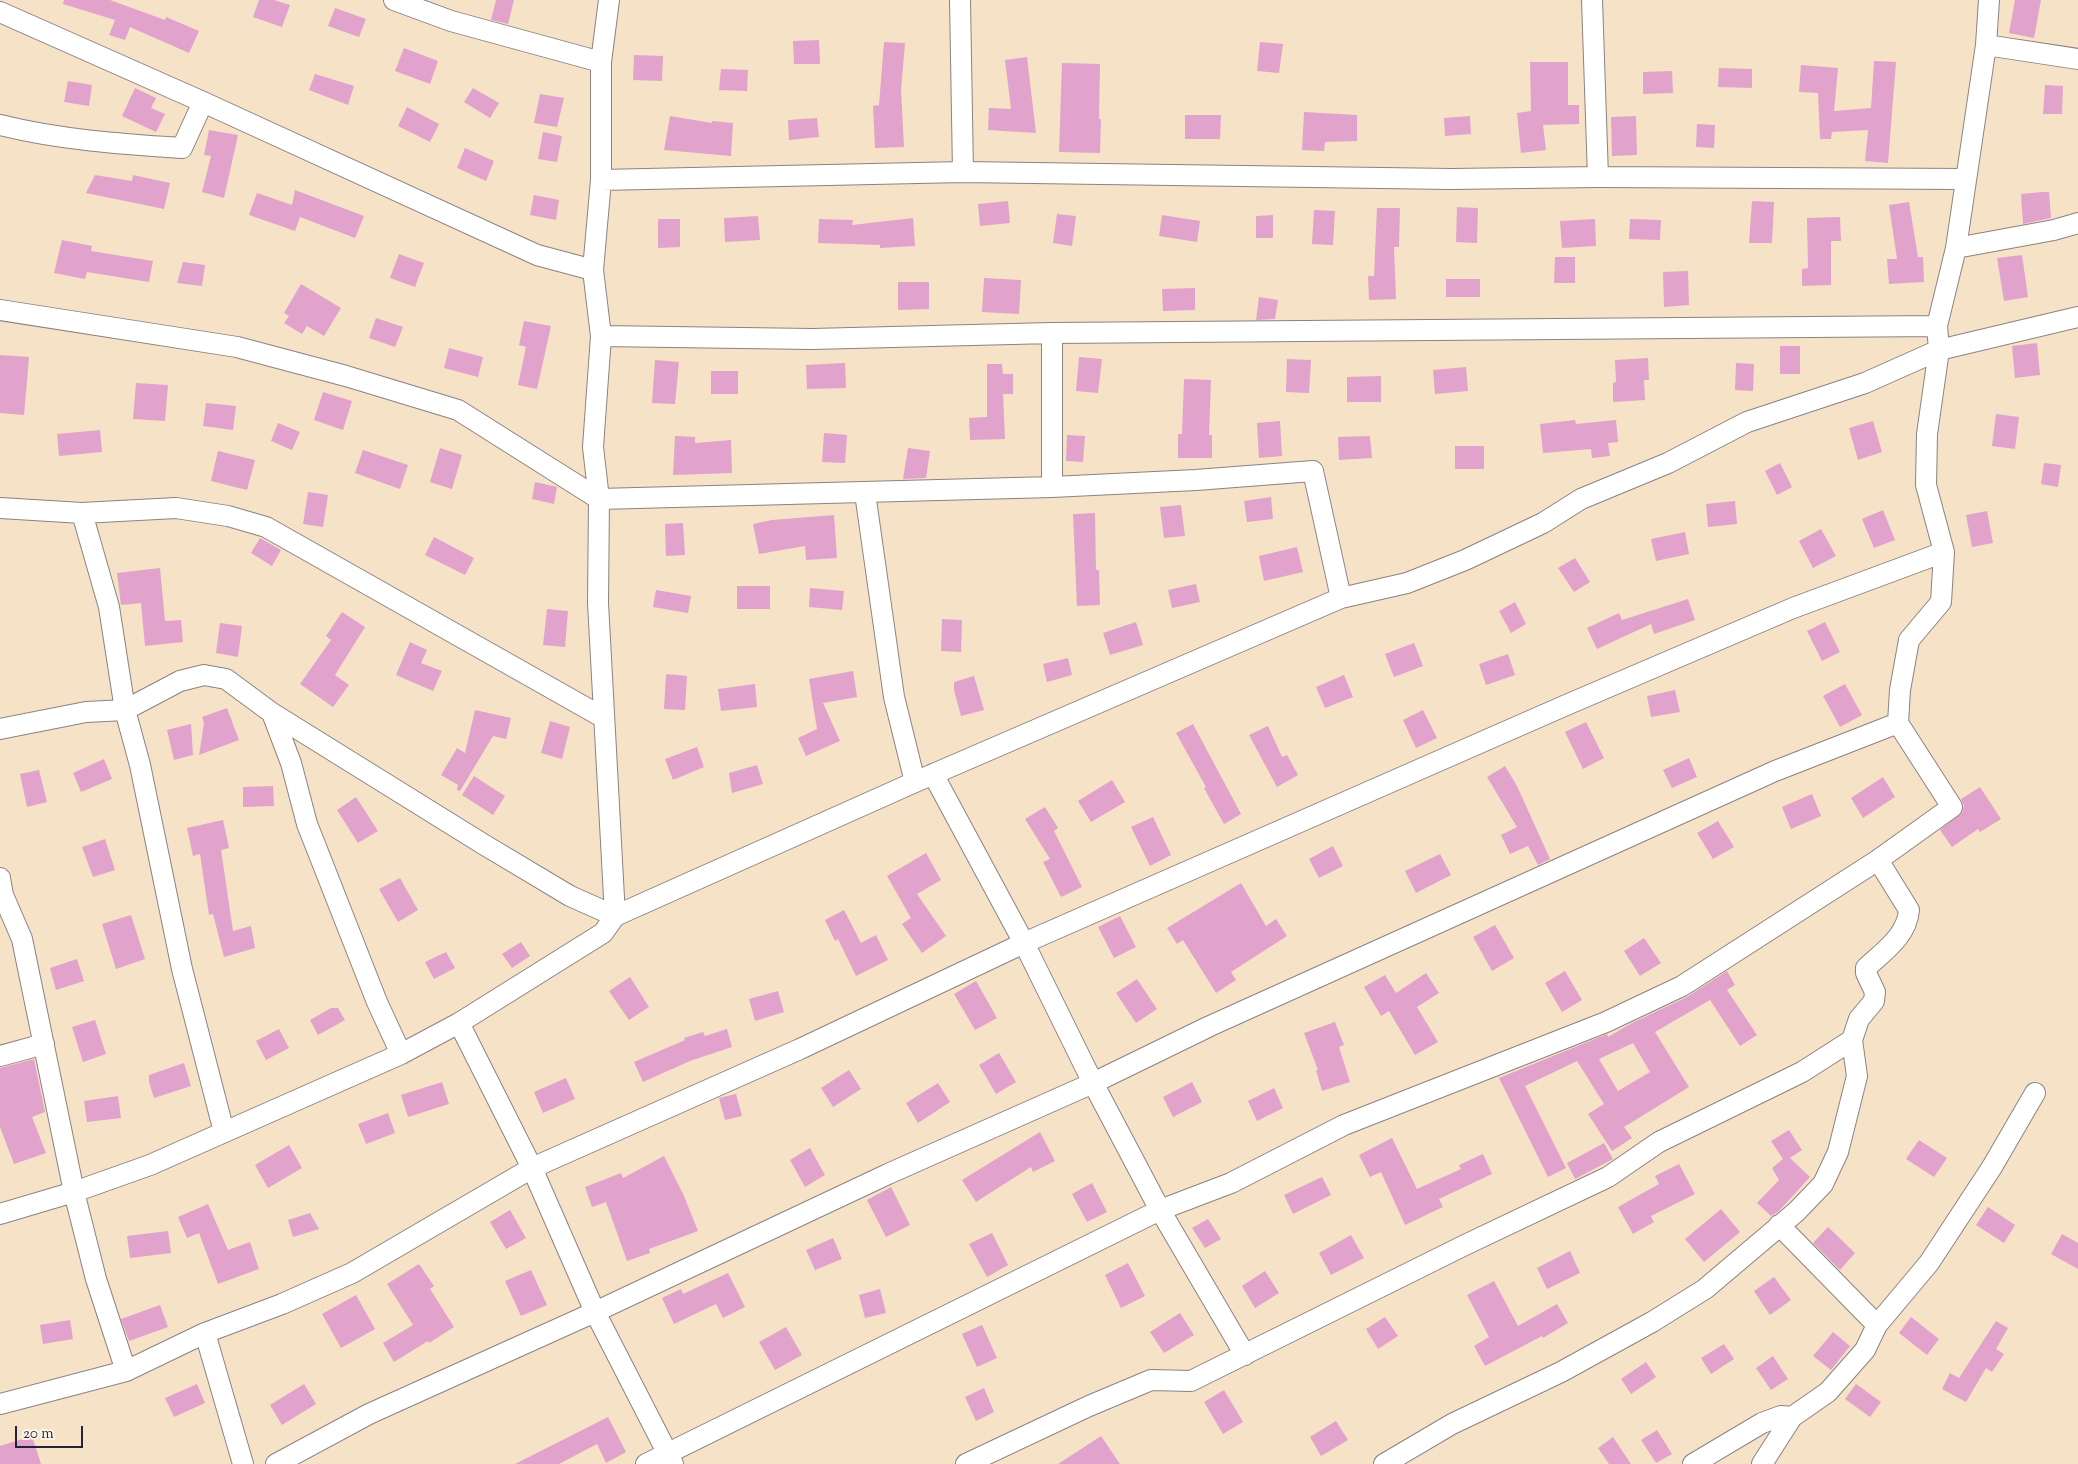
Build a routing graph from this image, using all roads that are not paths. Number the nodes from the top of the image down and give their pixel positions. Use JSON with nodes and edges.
{"nodes":[{"id":1,"x":394,"y":0,"type":"edge"},
{"id":2,"x":609,"y":0,"type":"edge"},
{"id":3,"x":960,"y":0,"type":"edge"},
{"id":4,"x":1592,"y":0,"type":"edge"},
{"id":5,"x":1989,"y":0,"type":"edge"},
{"id":6,"x":0,"y":12,"type":"edge"},
{"id":7,"x":1986,"y":45,"type":"junction"},
{"id":8,"x":2078,"y":59,"type":"edge"},
{"id":9,"x":601,"y":62,"type":"junction"},
{"id":10,"x":203,"y":102,"type":"junction"},
{"id":11,"x":0,"y":125,"type":"edge"},
{"id":12,"x":963,"y":172,"type":"junction"},
{"id":13,"x":1598,"y":177,"type":"junction"},
{"id":14,"x":1966,"y":179,"type":"junction"},
{"id":15,"x":601,"y":180,"type":"junction"},
{"id":16,"x":2078,"y":223,"type":"edge"},
{"id":17,"x":1956,"y":248,"type":"junction"},
{"id":18,"x":593,"y":270,"type":"junction"},
{"id":19,"x":0,"y":310,"type":"edge"},
{"id":20,"x":2078,"y":317,"type":"edge"},
{"id":21,"x":1937,"y":326,"type":"junction"},
{"id":22,"x":1052,"y":333,"type":"junction"},
{"id":23,"x":601,"y":336,"type":"junction"},
{"id":24,"x":1939,"y":350,"type":"junction"},
{"id":25,"x":1052,"y":487,"type":"junction"},
{"id":26,"x":865,"y":493,"type":"junction"},
{"id":27,"x":599,"y":499,"type":"junction"},
{"id":28,"x":0,"y":508,"type":"edge"},
{"id":29,"x":82,"y":513,"type":"junction"},
{"id":30,"x":1944,"y":552,"type":"junction"},
{"id":31,"x":1341,"y":598,"type":"junction"},
{"id":32,"x":124,"y":710,"type":"junction"},
{"id":33,"x":272,"y":713,"type":"junction"},
{"id":34,"x":604,"y":718,"type":"junction"},
{"id":35,"x":1898,"y":723,"type":"junction"},
{"id":36,"x":0,"y":729,"type":"edge"},
{"id":37,"x":933,"y":774,"type":"junction"},
{"id":38,"x":915,"y":782,"type":"junction"},
{"id":39,"x":1878,"y":860,"type":"junction"},
{"id":40,"x":1,"y":890,"type":"edge"},
{"id":41,"x":615,"y":916,"type":"junction"},
{"id":42,"x":1024,"y":943,"type":"junction"},
{"id":43,"x":459,"y":1023,"type":"junction"},
{"id":44,"x":1852,"y":1040,"type":"junction"},
{"id":45,"x":44,"y":1044,"type":"junction"},
{"id":46,"x":401,"y":1054,"type":"junction"},
{"id":47,"x":0,"y":1056,"type":"edge"},
{"id":48,"x":1093,"y":1083,"type":"junction"},
{"id":49,"x":2035,"y":1093,"type":"dead end"},
{"id":50,"x":224,"y":1132,"type":"junction"},
{"id":51,"x":532,"y":1168,"type":"junction"},
{"id":52,"x":74,"y":1192,"type":"junction"},
{"id":53,"x":1160,"y":1210,"type":"junction"},
{"id":54,"x":0,"y":1214,"type":"edge"},
{"id":55,"x":1779,"y":1225,"type":"junction"},
{"id":56,"x":595,"y":1312,"type":"junction"},
{"id":57,"x":1877,"y":1325,"type":"junction"},
{"id":58,"x":204,"y":1333,"type":"junction"},
{"id":59,"x":1245,"y":1354,"type":"junction"},
{"id":60,"x":126,"y":1371,"type":"junction"},
{"id":61,"x":0,"y":1404,"type":"edge"},
{"id":62,"x":1792,"y":1417,"type":"junction"},
{"id":63,"x":670,"y":1459,"type":"edge"},
{"id":64,"x":243,"y":1464,"type":"edge"},
{"id":65,"x":276,"y":1464,"type":"edge"},
{"id":66,"x":646,"y":1464,"type":"edge"},
{"id":67,"x":966,"y":1464,"type":"edge"},
{"id":68,"x":1384,"y":1464,"type":"edge"},
{"id":69,"x":1693,"y":1464,"type":"edge"},
{"id":70,"x":1762,"y":1464,"type":"edge"}],
"edges":[{"from":1,"to":9,"type":"street"},
{"from":2,"to":9,"type":"street"},
{"from":3,"to":12,"type":"street"},
{"from":4,"to":13,"type":"street"},
{"from":5,"to":7,"type":"street"},
{"from":6,"to":10,"type":"street"},
{"from":7,"to":8,"type":"street"},
{"from":7,"to":14,"type":"street"},
{"from":9,"to":15,"type":"street"},
{"from":10,"to":11,"type":"street"},
{"from":10,"to":18,"type":"street"},
{"from":12,"to":13,"type":"street"},
{"from":12,"to":15,"type":"street"},
{"from":13,"to":14,"type":"street"},
{"from":14,"to":17,"type":"street"},
{"from":15,"to":18,"type":"street"},
{"from":16,"to":17,"type":"street"},
{"from":17,"to":21,"type":"street"},
{"from":18,"to":23,"type":"street"},
{"from":19,"to":27,"type":"street"},
{"from":20,"to":24,"type":"street"},
{"from":21,"to":22,"type":"street"},
{"from":21,"to":24,"type":"street"},
{"from":22,"to":23,"type":"street"},
{"from":22,"to":25,"type":"street"},
{"from":23,"to":27,"type":"street"},
{"from":24,"to":30,"type":"street"},
{"from":24,"to":31,"type":"street"},
{"from":25,"to":26,"type":"street"},
{"from":25,"to":31,"type":"street"},
{"from":26,"to":27,"type":"street"},
{"from":26,"to":38,"type":"street"},
{"from":27,"to":34,"type":"street"},
{"from":28,"to":29,"type":"street"},
{"from":29,"to":32,"type":"street"},
{"from":29,"to":34,"type":"street"},
{"from":30,"to":35,"type":"street"},
{"from":30,"to":42,"type":"street"},
{"from":31,"to":37,"type":"street"},
{"from":32,"to":33,"type":"street"},
{"from":32,"to":36,"type":"street"},
{"from":32,"to":50,"type":"street"},
{"from":33,"to":41,"type":"street"},
{"from":33,"to":46,"type":"street"},
{"from":34,"to":41,"type":"street"},
{"from":35,"to":39,"type":"street"},
{"from":35,"to":48,"type":"street"},
{"from":37,"to":38,"type":"street"},
{"from":37,"to":42,"type":"street"},
{"from":38,"to":41,"type":"street"},
{"from":39,"to":44,"type":"street"},
{"from":39,"to":53,"type":"street"},
{"from":40,"to":45,"type":"street"},
{"from":41,"to":43,"type":"street"},
{"from":42,"to":48,"type":"street"},
{"from":42,"to":51,"type":"street"},
{"from":43,"to":46,"type":"street"},
{"from":43,"to":51,"type":"street"},
{"from":44,"to":55,"type":"street"},
{"from":44,"to":59,"type":"street"},
{"from":45,"to":47,"type":"street"},
{"from":45,"to":52,"type":"street"},
{"from":46,"to":50,"type":"street"},
{"from":48,"to":53,"type":"street"},
{"from":48,"to":56,"type":"street"},
{"from":49,"to":57,"type":"street"},
{"from":50,"to":52,"type":"street"},
{"from":51,"to":56,"type":"street"},
{"from":51,"to":58,"type":"street"},
{"from":52,"to":54,"type":"street"},
{"from":52,"to":60,"type":"street"},
{"from":53,"to":59,"type":"street"},
{"from":53,"to":63,"type":"street"},
{"from":55,"to":57,"type":"street"},
{"from":55,"to":68,"type":"street"},
{"from":56,"to":63,"type":"street"},
{"from":56,"to":65,"type":"street"},
{"from":57,"to":62,"type":"street"},
{"from":58,"to":60,"type":"street"},
{"from":58,"to":64,"type":"street"},
{"from":59,"to":67,"type":"street"},
{"from":60,"to":61,"type":"street"},
{"from":62,"to":69,"type":"street"},
{"from":62,"to":70,"type":"street"},
{"from":63,"to":66,"type":"street"}]}
